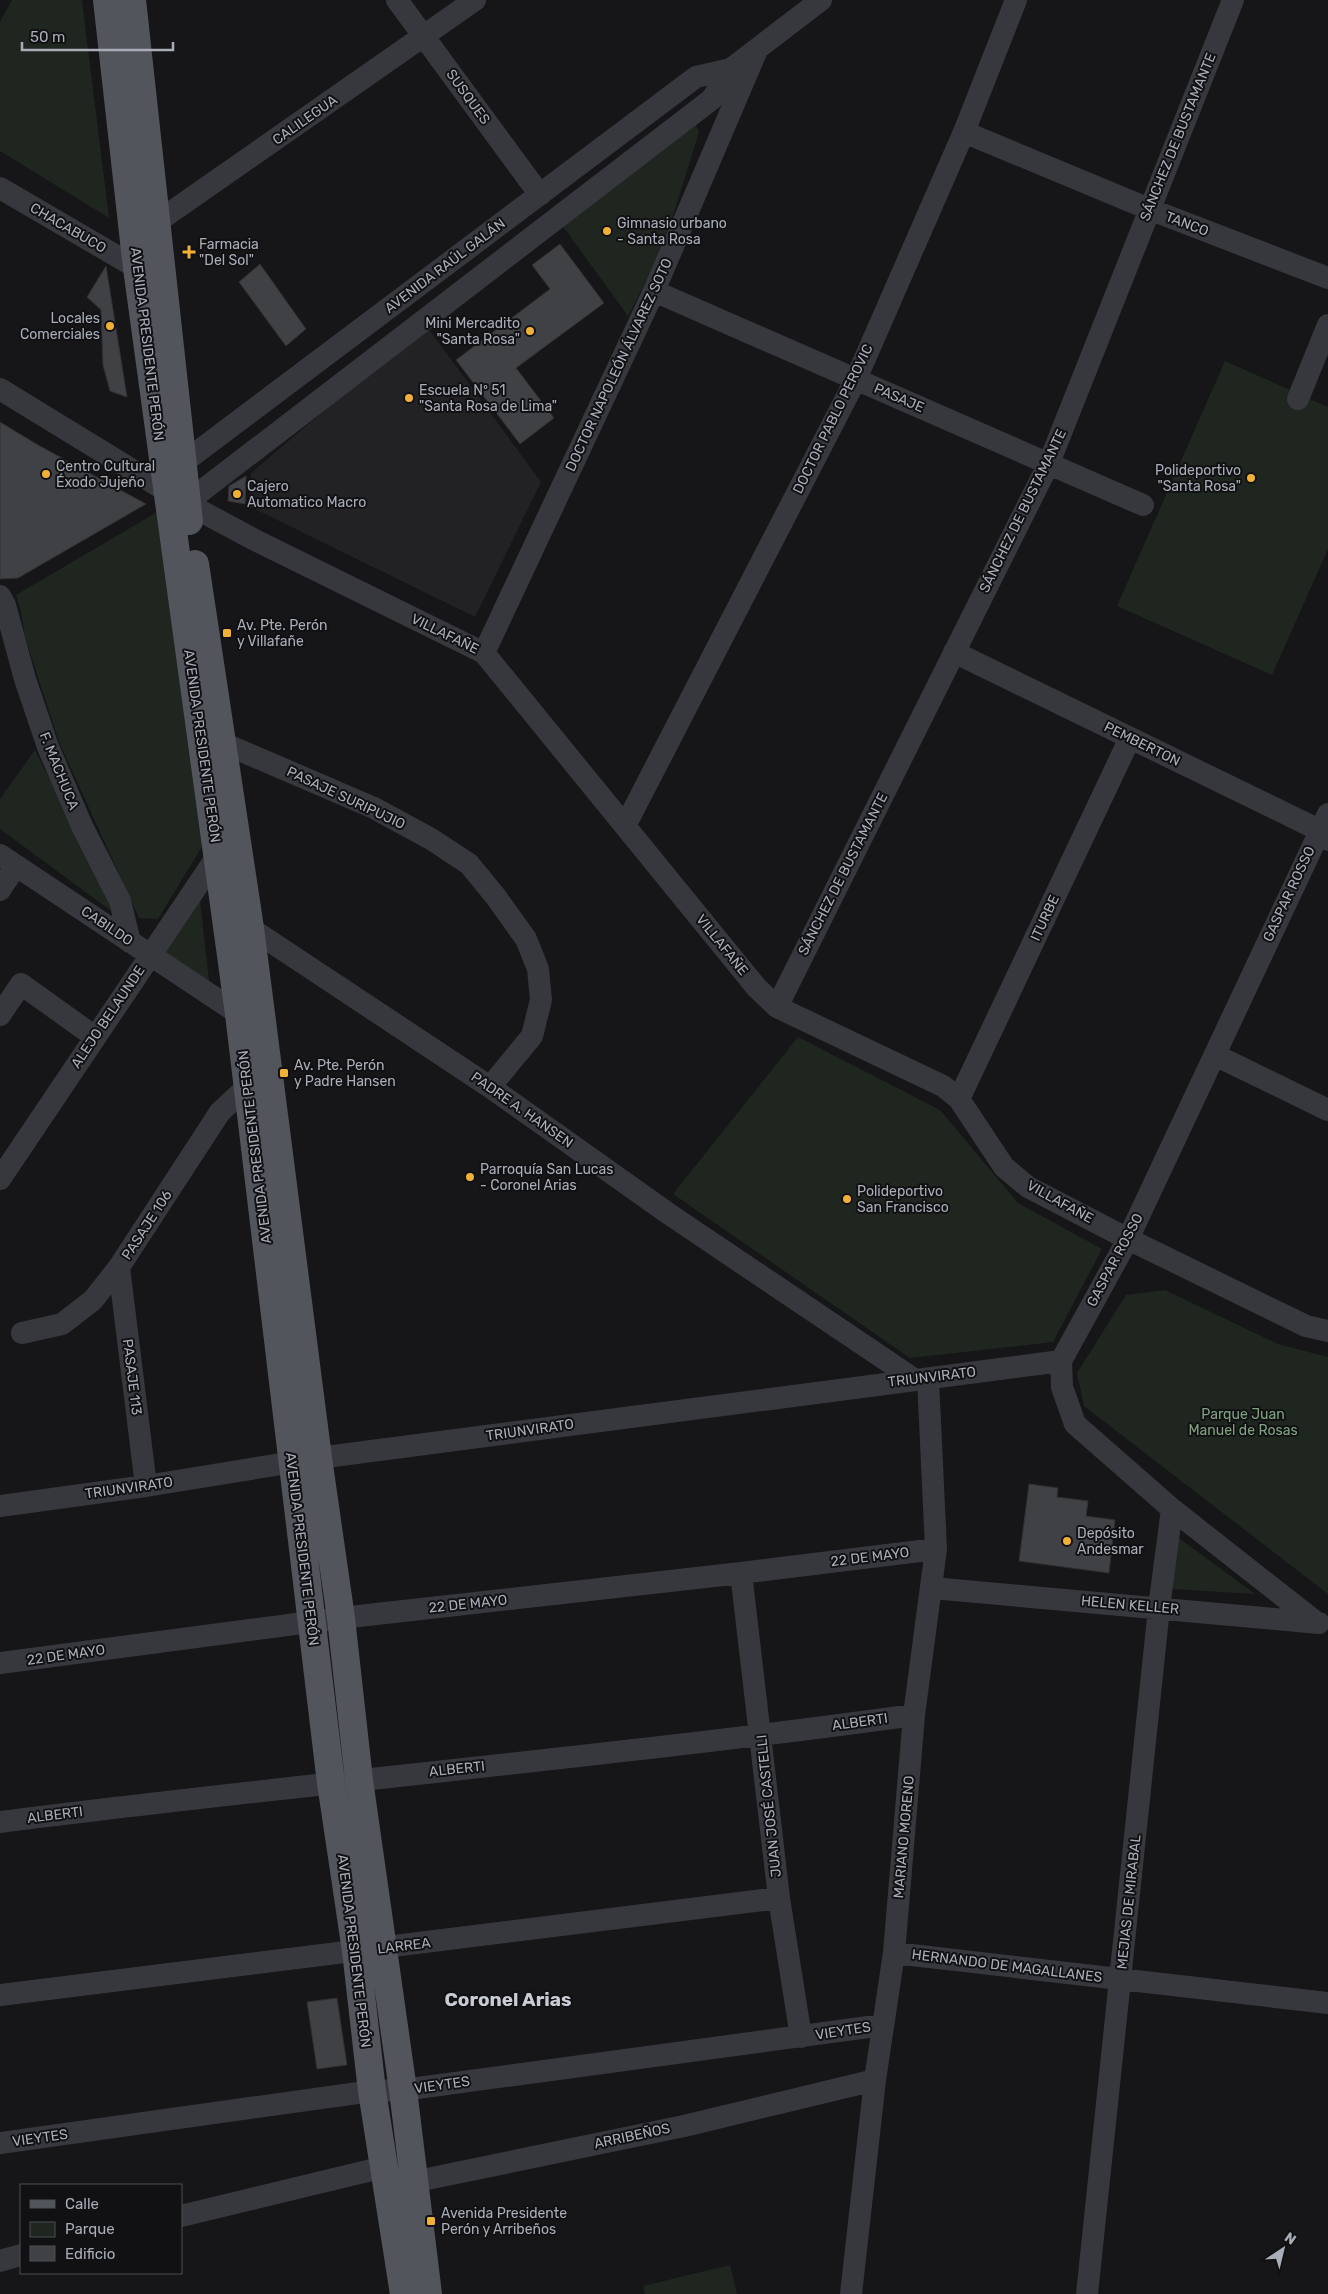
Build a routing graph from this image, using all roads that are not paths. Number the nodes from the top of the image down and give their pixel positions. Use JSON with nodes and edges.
{"nodes":[{"id":1,"x":107,"y":0,"type":"edge"},
{"id":2,"x":132,"y":0,"type":"edge"},
{"id":3,"x":396,"y":0,"type":"edge"},
{"id":4,"x":475,"y":0,"type":"edge"},
{"id":5,"x":822,"y":0,"type":"edge"},
{"id":6,"x":1016,"y":0,"type":"edge"},
{"id":7,"x":1233,"y":0,"type":"edge"},
{"id":8,"x":424,"y":38,"type":"junction"},
{"id":9,"x":759,"y":47,"type":"junction"},
{"id":10,"x":731,"y":69,"type":"junction"},
{"id":11,"x":964,"y":132,"type":"junction"},
{"id":12,"x":0,"y":188,"type":"edge"},
{"id":13,"x":540,"y":195,"type":"junction"},
{"id":14,"x":1149,"y":210,"type":"junction"},
{"id":15,"x":157,"y":222,"type":"junction"},
{"id":16,"x":133,"y":239,"type":"junction"},
{"id":17,"x":137,"y":268,"type":"junction"},
{"id":18,"x":1328,"y":278,"type":"edge"},
{"id":19,"x":654,"y":291,"type":"junction"},
{"id":20,"x":1328,"y":325,"type":"edge"},
{"id":21,"x":856,"y":380,"type":"junction"},
{"id":22,"x":0,"y":389,"type":"edge"},
{"id":23,"x":1298,"y":399,"type":"dead end"},
{"id":24,"x":1049,"y":463,"type":"junction"},
{"id":25,"x":175,"y":483,"type":"junction"},
{"id":26,"x":1143,"y":505,"type":"dead end"},
{"id":27,"x":0,"y":596,"type":"edge"},
{"id":28,"x":954,"y":652,"type":"junction"},
{"id":29,"x":484,"y":653,"type":"junction"},
{"id":30,"x":210,"y":737,"type":"junction"},
{"id":31,"x":1130,"y":738,"type":"junction"},
{"id":32,"x":624,"y":826,"type":"junction"},
{"id":33,"x":1325,"y":828,"type":"edge"},
{"id":34,"x":218,"y":855,"type":"junction"},
{"id":35,"x":8,"y":860,"type":"edge"},
{"id":36,"x":0,"y":890,"type":"edge"},
{"id":37,"x":226,"y":911,"type":"junction"},
{"id":38,"x":250,"y":928,"type":"junction"},
{"id":39,"x":130,"y":942,"type":"junction"},
{"id":40,"x":150,"y":954,"type":"junction"},
{"id":41,"x":777,"y":1006,"type":"junction"},
{"id":42,"x":239,"y":1014,"type":"junction"},
{"id":43,"x":0,"y":1015,"type":"edge"},
{"id":44,"x":95,"y":1037,"type":"junction"},
{"id":45,"x":1214,"y":1055,"type":"junction"},
{"id":46,"x":248,"y":1086,"type":"junction"},
{"id":47,"x":490,"y":1087,"type":"junction"},
{"id":48,"x":959,"y":1098,"type":"junction"},
{"id":49,"x":1328,"y":1110,"type":"edge"},
{"id":50,"x":0,"y":1179,"type":"edge"},
{"id":51,"x":1128,"y":1238,"type":"junction"},
{"id":52,"x":119,"y":1267,"type":"junction"},
{"id":53,"x":1328,"y":1331,"type":"edge"},
{"id":54,"x":22,"y":1333,"type":"dead end"},
{"id":55,"x":1061,"y":1361,"type":"junction"},
{"id":56,"x":921,"y":1379,"type":"junction"},
{"id":57,"x":318,"y":1458,"type":"junction"},
{"id":58,"x":291,"y":1462,"type":"junction"},
{"id":59,"x":146,"y":1486,"type":"junction"},
{"id":60,"x":0,"y":1506,"type":"edge"},
{"id":61,"x":1172,"y":1509,"type":"junction"},
{"id":62,"x":936,"y":1549,"type":"junction"},
{"id":63,"x":741,"y":1573,"type":"junction"},
{"id":64,"x":932,"y":1588,"type":"junction"},
{"id":65,"x":1159,"y":1608,"type":"junction"},
{"id":66,"x":341,"y":1618,"type":"junction"},
{"id":67,"x":312,"y":1622,"type":"junction"},
{"id":68,"x":1323,"y":1624,"type":"edge"},
{"id":69,"x":0,"y":1663,"type":"edge"},
{"id":70,"x":914,"y":1715,"type":"junction"},
{"id":71,"x":761,"y":1736,"type":"junction"},
{"id":72,"x":359,"y":1780,"type":"junction"},
{"id":73,"x":331,"y":1783,"type":"junction"},
{"id":74,"x":0,"y":1822,"type":"edge"},
{"id":75,"x":779,"y":1898,"type":"junction"},
{"id":76,"x":369,"y":1950,"type":"junction"},
{"id":77,"x":894,"y":1952,"type":"junction"},
{"id":78,"x":1122,"y":1979,"type":"junction"},
{"id":79,"x":0,"y":1995,"type":"edge"},
{"id":80,"x":1328,"y":2004,"type":"edge"},
{"id":81,"x":884,"y":2025,"type":"junction"},
{"id":82,"x":801,"y":2037,"type":"junction"},
{"id":83,"x":876,"y":2080,"type":"junction"},
{"id":84,"x":403,"y":2090,"type":"junction"},
{"id":85,"x":372,"y":2091,"type":"junction"},
{"id":86,"x":0,"y":2143,"type":"edge"},
{"id":87,"x":386,"y":2177,"type":"junction"},
{"id":88,"x":414,"y":2182,"type":"junction"},
{"id":89,"x":182,"y":2216,"type":"edge"},
{"id":90,"x":20,"y":2255,"type":"edge"},
{"id":91,"x":0,"y":2261,"type":"edge"},
{"id":92,"x":404,"y":2294,"type":"edge"},
{"id":93,"x":428,"y":2294,"type":"edge"},
{"id":94,"x":851,"y":2294,"type":"edge"},
{"id":95,"x":1087,"y":2294,"type":"edge"}],
"edges":[{"from":1,"to":16,"type":"main road","name":"AVENIDA PRESIDENTE PERÓN"},
{"from":2,"to":15,"type":"main road","name":"AVENIDA PRESIDENTE PERÓN"},
{"from":3,"to":8,"type":"street","name":"SUSQUES"},
{"from":4,"to":8,"type":"street","name":"CALILEGUA"},
{"from":5,"to":9,"type":"street","name":"AVENIDA RAÚL GALÁN"},
{"from":6,"to":11,"type":"street","name":"DOCTOR PABLO PEROVIC"},
{"from":7,"to":14,"type":"street","name":"SÁNCHEZ DE BUSTAMANTE"},
{"from":8,"to":13,"type":"street","name":"SUSQUES"},
{"from":8,"to":15,"type":"street","name":"CALILEGUA"},
{"from":9,"to":10,"type":"street","name":"AVENIDA RAÚL GALÁN"},
{"from":9,"to":19,"type":"street","name":"DOCTOR NAPOLEÓN ÁLVAREZ SOTO"},
{"from":10,"to":13,"type":"street","name":"AVENIDA RAÚL GALÁN"},
{"from":10,"to":25,"type":"street","name":"AVENIDA RAÚL GALÁN"},
{"from":11,"to":14,"type":"street","name":"TANCO"},
{"from":11,"to":21,"type":"street","name":"DOCTOR PABLO PEROVIC"},
{"from":12,"to":17,"type":"street","name":"CHACABUCO"},
{"from":13,"to":25,"type":"street","name":"AVENIDA RAÚL GALÁN"},
{"from":14,"to":18,"type":"street","name":"TANCO"},
{"from":14,"to":24,"type":"street","name":"SÁNCHEZ DE BUSTAMANTE"},
{"from":15,"to":16,"type":"street","name":"CALILEGUA"},
{"from":15,"to":25,"type":"main road","name":"AVENIDA PRESIDENTE PERÓN"},
{"from":16,"to":17,"type":"main road","name":"AVENIDA PRESIDENTE PERÓN"},
{"from":17,"to":25,"type":"main road","name":"AVENIDA PRESIDENTE PERÓN"},
{"from":19,"to":21,"type":"street","name":"PASAJE"},
{"from":19,"to":29,"type":"street","name":"DOCTOR NAPOLEÓN ÁLVAREZ SOTO"},
{"from":20,"to":23,"type":"street"},
{"from":21,"to":24,"type":"street","name":"PASAJE"},
{"from":21,"to":32,"type":"street","name":"DOCTOR PABLO PEROVIC"},
{"from":22,"to":25,"type":"street","name":"VILLAFAÑE"},
{"from":24,"to":26,"type":"street","name":"PASAJE"},
{"from":24,"to":28,"type":"street","name":"SÁNCHEZ DE BUSTAMANTE"},
{"from":25,"to":29,"type":"street","name":"VILLAFAÑE"},
{"from":25,"to":30,"type":"main road","name":"AVENIDA PRESIDENTE PERÓN"},
{"from":27,"to":39,"type":"street","name":"F. MACHUCA"},
{"from":28,"to":31,"type":"street","name":"PEMBERTON"},
{"from":28,"to":41,"type":"street","name":"SÁNCHEZ DE BUSTAMANTE"},
{"from":29,"to":32,"type":"street","name":"VILLAFAÑE"},
{"from":30,"to":34,"type":"main road","name":"AVENIDA PRESIDENTE PERÓN"},
{"from":30,"to":38,"type":"main road","name":"AVENIDA PRESIDENTE PERÓN"},
{"from":30,"to":47,"type":"street","name":"PASAJE SURIPUJIO"},
{"from":31,"to":33,"type":"street","name":"PEMBERTON"},
{"from":31,"to":48,"type":"street","name":"ITURBE"},
{"from":32,"to":41,"type":"street","name":"VILLAFAÑE"},
{"from":33,"to":45,"type":"street","name":"GASPAR ROSSO"},
{"from":34,"to":37,"type":"main road","name":"AVENIDA PRESIDENTE PERÓN"},
{"from":34,"to":40,"type":"street","name":"ALEJO BELAUNDE"},
{"from":35,"to":36,"type":"street"},
{"from":35,"to":39,"type":"street","name":"CABILDO"},
{"from":37,"to":38,"type":"street","name":"PADRE A. HANSEN"},
{"from":37,"to":42,"type":"main road","name":"AVENIDA PRESIDENTE PERÓN"},
{"from":38,"to":47,"type":"street","name":"PADRE A. HANSEN"},
{"from":38,"to":57,"type":"main road","name":"AVENIDA PRESIDENTE PERÓN"},
{"from":39,"to":40,"type":"street","name":"CABILDO"},
{"from":40,"to":42,"type":"street","name":"CABILDO"},
{"from":40,"to":44,"type":"street","name":"ALEJO BELAUNDE"},
{"from":41,"to":48,"type":"street","name":"VILLAFAÑE"},
{"from":42,"to":46,"type":"main road","name":"AVENIDA PRESIDENTE PERÓN"},
{"from":43,"to":44,"type":"street"},
{"from":44,"to":50,"type":"street","name":"ALEJO BELAUNDE"},
{"from":45,"to":49,"type":"street"},
{"from":45,"to":51,"type":"street","name":"GASPAR ROSSO"},
{"from":46,"to":52,"type":"street","name":"PASAJE 106"},
{"from":46,"to":58,"type":"main road","name":"AVENIDA PRESIDENTE PERÓN"},
{"from":47,"to":56,"type":"street","name":"PADRE A. HANSEN"},
{"from":48,"to":51,"type":"street","name":"VILLAFAÑE"},
{"from":51,"to":53,"type":"street","name":"VILLAFAÑE"},
{"from":51,"to":55,"type":"street","name":"GASPAR ROSSO"},
{"from":52,"to":54,"type":"street","name":"PASAJE 106"},
{"from":52,"to":59,"type":"street","name":"PASAJE 113"},
{"from":55,"to":56,"type":"street","name":"TRIUNVIRATO"},
{"from":55,"to":61,"type":"street"},
{"from":56,"to":57,"type":"street","name":"TRIUNVIRATO"},
{"from":56,"to":62,"type":"street","name":"MARIANO MORENO"},
{"from":57,"to":58,"type":"street","name":"TRIUNVIRATO"},
{"from":57,"to":66,"type":"main road","name":"AVENIDA PRESIDENTE PERÓN"},
{"from":58,"to":59,"type":"street","name":"TRIUNVIRATO"},
{"from":58,"to":67,"type":"main road","name":"AVENIDA PRESIDENTE PERÓN"},
{"from":59,"to":60,"type":"street","name":"TRIUNVIRATO"},
{"from":61,"to":65,"type":"street","name":"MEJIAS DE MIRABAL"},
{"from":61,"to":68,"type":"street"},
{"from":62,"to":63,"type":"street","name":"22 DE MAYO"},
{"from":62,"to":64,"type":"street","name":"MARIANO MORENO"},
{"from":63,"to":66,"type":"street","name":"22 DE MAYO"},
{"from":63,"to":71,"type":"street","name":"JUAN JOSÉ CASTELLI"},
{"from":64,"to":65,"type":"street","name":"HELEN KELLER"},
{"from":64,"to":70,"type":"street","name":"MARIANO MORENO"},
{"from":65,"to":68,"type":"street","name":"HELEN KELLER"},
{"from":65,"to":78,"type":"street","name":"MEJIAS DE MIRABAL"},
{"from":66,"to":67,"type":"street","name":"22 DE MAYO"},
{"from":66,"to":72,"type":"main road","name":"AVENIDA PRESIDENTE PERÓN"},
{"from":67,"to":69,"type":"street","name":"22 DE MAYO"},
{"from":67,"to":73,"type":"main road","name":"AVENIDA PRESIDENTE PERÓN"},
{"from":70,"to":71,"type":"street","name":"ALBERTI"},
{"from":70,"to":77,"type":"street","name":"MARIANO MORENO"},
{"from":71,"to":72,"type":"street","name":"ALBERTI"},
{"from":71,"to":75,"type":"street","name":"JUAN JOSÉ CASTELLI"},
{"from":72,"to":73,"type":"street","name":"ALBERTI"},
{"from":72,"to":76,"type":"main road","name":"AVENIDA PRESIDENTE PERÓN"},
{"from":73,"to":74,"type":"street","name":"ALBERTI"},
{"from":73,"to":76,"type":"main road","name":"AVENIDA PRESIDENTE PERÓN"},
{"from":75,"to":76,"type":"street","name":"LARREA"},
{"from":75,"to":82,"type":"street","name":"JUAN JOSÉ CASTELLI"},
{"from":76,"to":79,"type":"street","name":"LARREA"},
{"from":76,"to":84,"type":"main road","name":"AVENIDA PRESIDENTE PERÓN"},
{"from":76,"to":85,"type":"main road","name":"AVENIDA PRESIDENTE PERÓN"},
{"from":77,"to":78,"type":"street","name":"HERNANDO DE MAGALLANES"},
{"from":77,"to":81,"type":"street","name":"MARIANO MORENO"},
{"from":78,"to":80,"type":"street","name":"HERNANDO DE MAGALLANES"},
{"from":78,"to":95,"type":"street","name":"MEJIAS DE MIRABAL"},
{"from":81,"to":82,"type":"street","name":"VIEYTES"},
{"from":81,"to":83,"type":"street","name":"MARIANO MORENO"},
{"from":82,"to":84,"type":"street","name":"VIEYTES"},
{"from":83,"to":88,"type":"street","name":"ARRIBEÑOS"},
{"from":83,"to":94,"type":"street","name":"MARIANO MORENO"},
{"from":84,"to":85,"type":"street","name":"VIEYTES"},
{"from":84,"to":88,"type":"main road","name":"AVENIDA PRESIDENTE PERÓN"},
{"from":85,"to":86,"type":"street","name":"VIEYTES"},
{"from":85,"to":87,"type":"main road","name":"AVENIDA PRESIDENTE PERÓN"},
{"from":87,"to":88,"type":"street","name":"ARRIBEÑOS"},
{"from":87,"to":89,"type":"street","name":"ARRIBEÑOS"},
{"from":87,"to":92,"type":"main road","name":"AVENIDA PRESIDENTE PERÓN"},
{"from":88,"to":93,"type":"main road","name":"AVENIDA PRESIDENTE PERÓN"},
{"from":90,"to":91,"type":"street"}]}
